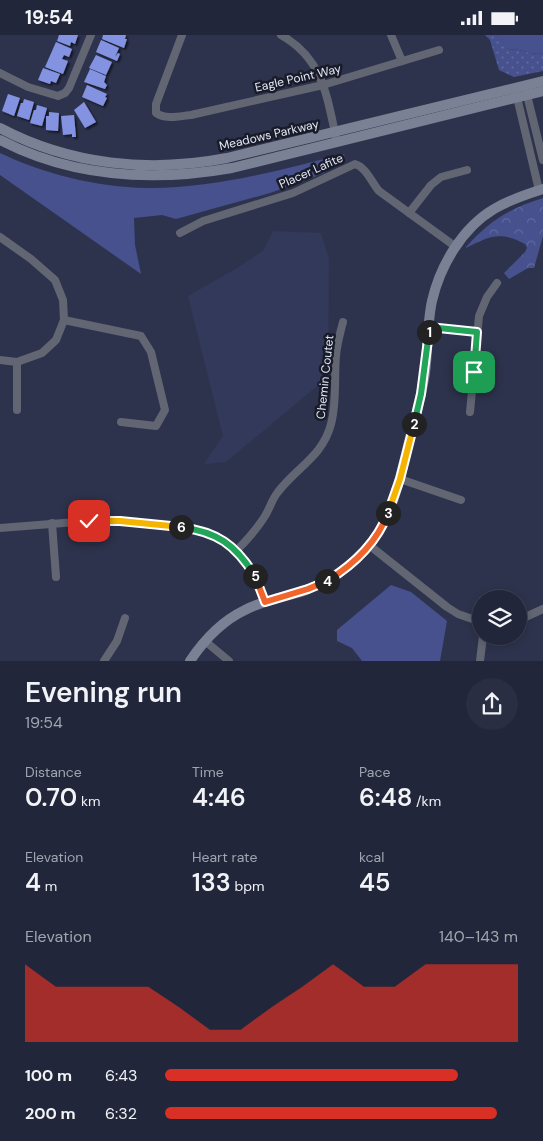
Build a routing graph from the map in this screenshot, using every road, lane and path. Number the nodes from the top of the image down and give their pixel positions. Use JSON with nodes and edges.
{"nodes":[{"id":1,"x":91,"y":35,"type":"edge"},
{"id":2,"x":182,"y":35,"type":"edge"},
{"id":3,"x":281,"y":35,"type":"edge"},
{"id":4,"x":391,"y":35,"type":"edge"},
{"id":5,"x":439,"y":50,"type":"dead end"},
{"id":6,"x":402,"y":61,"type":"junction"},
{"id":7,"x":0,"y":73,"type":"edge"},
{"id":8,"x":543,"y":81,"type":"edge"},
{"id":9,"x":323,"y":85,"type":"junction"},
{"id":10,"x":543,"y":91,"type":"edge"},
{"id":11,"x":521,"y":92,"type":"junction"},
{"id":12,"x":0,"y":128,"type":"edge"},
{"id":13,"x":336,"y":137,"type":"junction"},
{"id":14,"x":0,"y":140,"type":"edge"},
{"id":15,"x":543,"y":159,"type":"edge"},
{"id":16,"x":467,"y":170,"type":"dead end"},
{"id":17,"x":541,"y":190,"type":"edge"},
{"id":18,"x":409,"y":213,"type":"junction"},
{"id":19,"x":180,"y":233,"type":"dead end"},
{"id":20,"x":0,"y":237,"type":"edge"},
{"id":21,"x":456,"y":247,"type":"junction"},
{"id":22,"x":497,"y":283,"type":"dead end"},
{"id":23,"x":64,"y":320,"type":"junction"},
{"id":24,"x":343,"y":322,"type":"dead end"},
{"id":25,"x":429,"y":327,"type":"junction"},
{"id":26,"x":477,"y":332,"type":"junction"},
{"id":27,"x":0,"y":359,"type":"edge"},
{"id":28,"x":17,"y":362,"type":"junction"},
{"id":29,"x":17,"y":410,"type":"dead end"},
{"id":30,"x":470,"y":412,"type":"dead end"},
{"id":31,"x":121,"y":422,"type":"dead end"},
{"id":32,"x":400,"y":479,"type":"junction"},
{"id":33,"x":461,"y":500,"type":"dead end"},
{"id":34,"x":52,"y":523,"type":"junction"},
{"id":35,"x":0,"y":528,"type":"edge"},
{"id":36,"x":369,"y":545,"type":"junction"},
{"id":37,"x":236,"y":551,"type":"junction"},
{"id":38,"x":56,"y":577,"type":"dead end"},
{"id":39,"x":265,"y":602,"type":"junction"},
{"id":40,"x":543,"y":609,"type":"edge"},
{"id":41,"x":527,"y":616,"type":"edge"},
{"id":42,"x":125,"y":618,"type":"dead end"},
{"id":43,"x":472,"y":619,"type":"edge"},
{"id":44,"x":205,"y":641,"type":"junction"},
{"id":45,"x":483,"y":645,"type":"edge"},
{"id":46,"x":104,"y":661,"type":"edge"},
{"id":47,"x":190,"y":661,"type":"edge"},
{"id":48,"x":228,"y":661,"type":"edge"},
{"id":49,"x":480,"y":661,"type":"edge"}],
"edges":[{"from":1,"to":7,"type":"street"},
{"from":2,"to":9,"type":"street","name":"Eagle Point Way"},
{"from":3,"to":9,"type":"street"},
{"from":4,"to":6,"type":"street"},
{"from":5,"to":6,"type":"street","name":"Eagle Point Way"},
{"from":6,"to":9,"type":"street","name":"Eagle Point Way"},
{"from":8,"to":11,"type":"main road","name":"Meadows Parkway"},
{"from":9,"to":13,"type":"street"},
{"from":10,"to":11,"type":"main road","name":"Meadows Parkway"},
{"from":11,"to":13,"type":"main road","name":"Meadows Parkway"},
{"from":11,"to":15,"type":"street"},
{"from":11,"to":17,"type":"street"},
{"from":12,"to":13,"type":"main road","name":"Meadows Parkway"},
{"from":13,"to":14,"type":"main road","name":"Meadows Parkway"},
{"from":16,"to":18,"type":"street"},
{"from":17,"to":21,"type":"main road"},
{"from":18,"to":19,"type":"street","name":"Placer Lafite"},
{"from":18,"to":21,"type":"street","name":"Placer Lafite"},
{"from":20,"to":23,"type":"street"},
{"from":21,"to":25,"type":"main road"},
{"from":22,"to":26,"type":"street"},
{"from":23,"to":28,"type":"street"},
{"from":23,"to":31,"type":"street"},
{"from":24,"to":37,"type":"street","name":"Chemin Coutet"},
{"from":25,"to":26,"type":"street"},
{"from":25,"to":32,"type":"main road"},
{"from":26,"to":30,"type":"street"},
{"from":27,"to":28,"type":"street"},
{"from":28,"to":29,"type":"street"},
{"from":32,"to":33,"type":"street"},
{"from":32,"to":36,"type":"main road"},
{"from":34,"to":35,"type":"street"},
{"from":34,"to":37,"type":"street"},
{"from":34,"to":38,"type":"street"},
{"from":36,"to":39,"type":"main road"},
{"from":36,"to":43,"type":"street"},
{"from":37,"to":39,"type":"street"},
{"from":39,"to":44,"type":"main road"},
{"from":40,"to":41,"type":"street"},
{"from":42,"to":46,"type":"street"},
{"from":44,"to":47,"type":"main road"},
{"from":44,"to":48,"type":"street"},
{"from":45,"to":49,"type":"street"}]}
